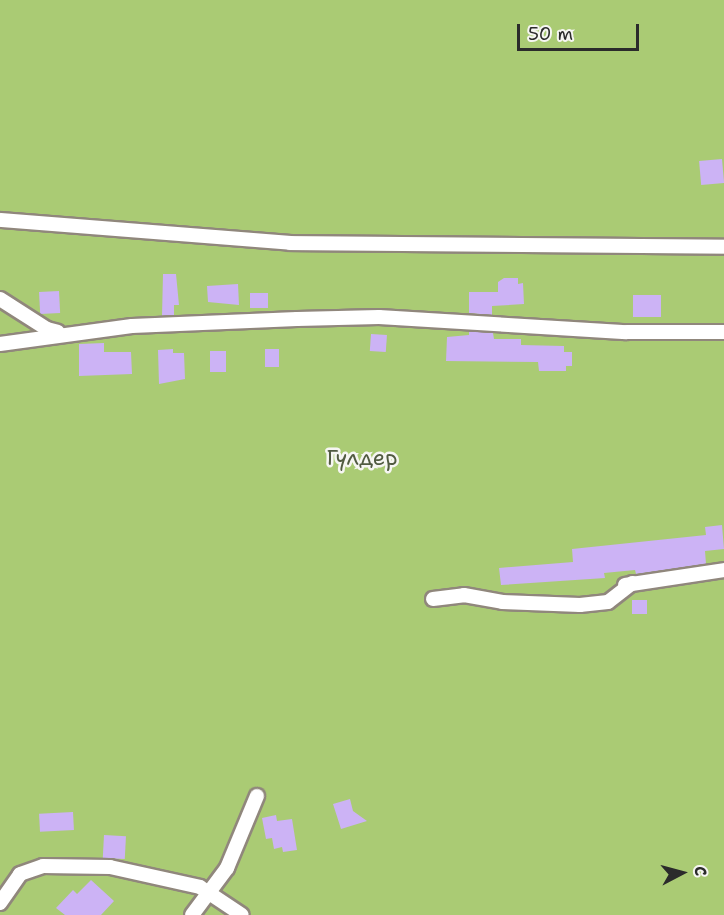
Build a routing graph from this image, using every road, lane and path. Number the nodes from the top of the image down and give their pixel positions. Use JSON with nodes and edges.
{"nodes":[{"id":1,"x":0,"y":220,"type":"edge"},
{"id":2,"x":724,"y":247,"type":"edge"},
{"id":3,"x":0,"y":299,"type":"edge"},
{"id":4,"x":724,"y":332,"type":"edge"},
{"id":5,"x":63,"y":333,"type":"junction"},
{"id":6,"x":0,"y":344,"type":"edge"},
{"id":7,"x":724,"y":570,"type":"edge"},
{"id":8,"x":433,"y":599,"type":"dead end"},
{"id":9,"x":257,"y":796,"type":"dead end"},
{"id":10,"x":211,"y":891,"type":"junction"},
{"id":11,"x":0,"y":903,"type":"edge"},
{"id":12,"x":192,"y":915,"type":"edge"},
{"id":13,"x":242,"y":915,"type":"edge"}],
"edges":[{"from":1,"to":2,"type":"street"},
{"from":3,"to":5,"type":"street"},
{"from":4,"to":5,"type":"street"},
{"from":5,"to":6,"type":"street"},
{"from":7,"to":8,"type":"street"},
{"from":9,"to":10,"type":"street"},
{"from":10,"to":11,"type":"street"},
{"from":10,"to":12,"type":"street"},
{"from":10,"to":13,"type":"street"}]}
